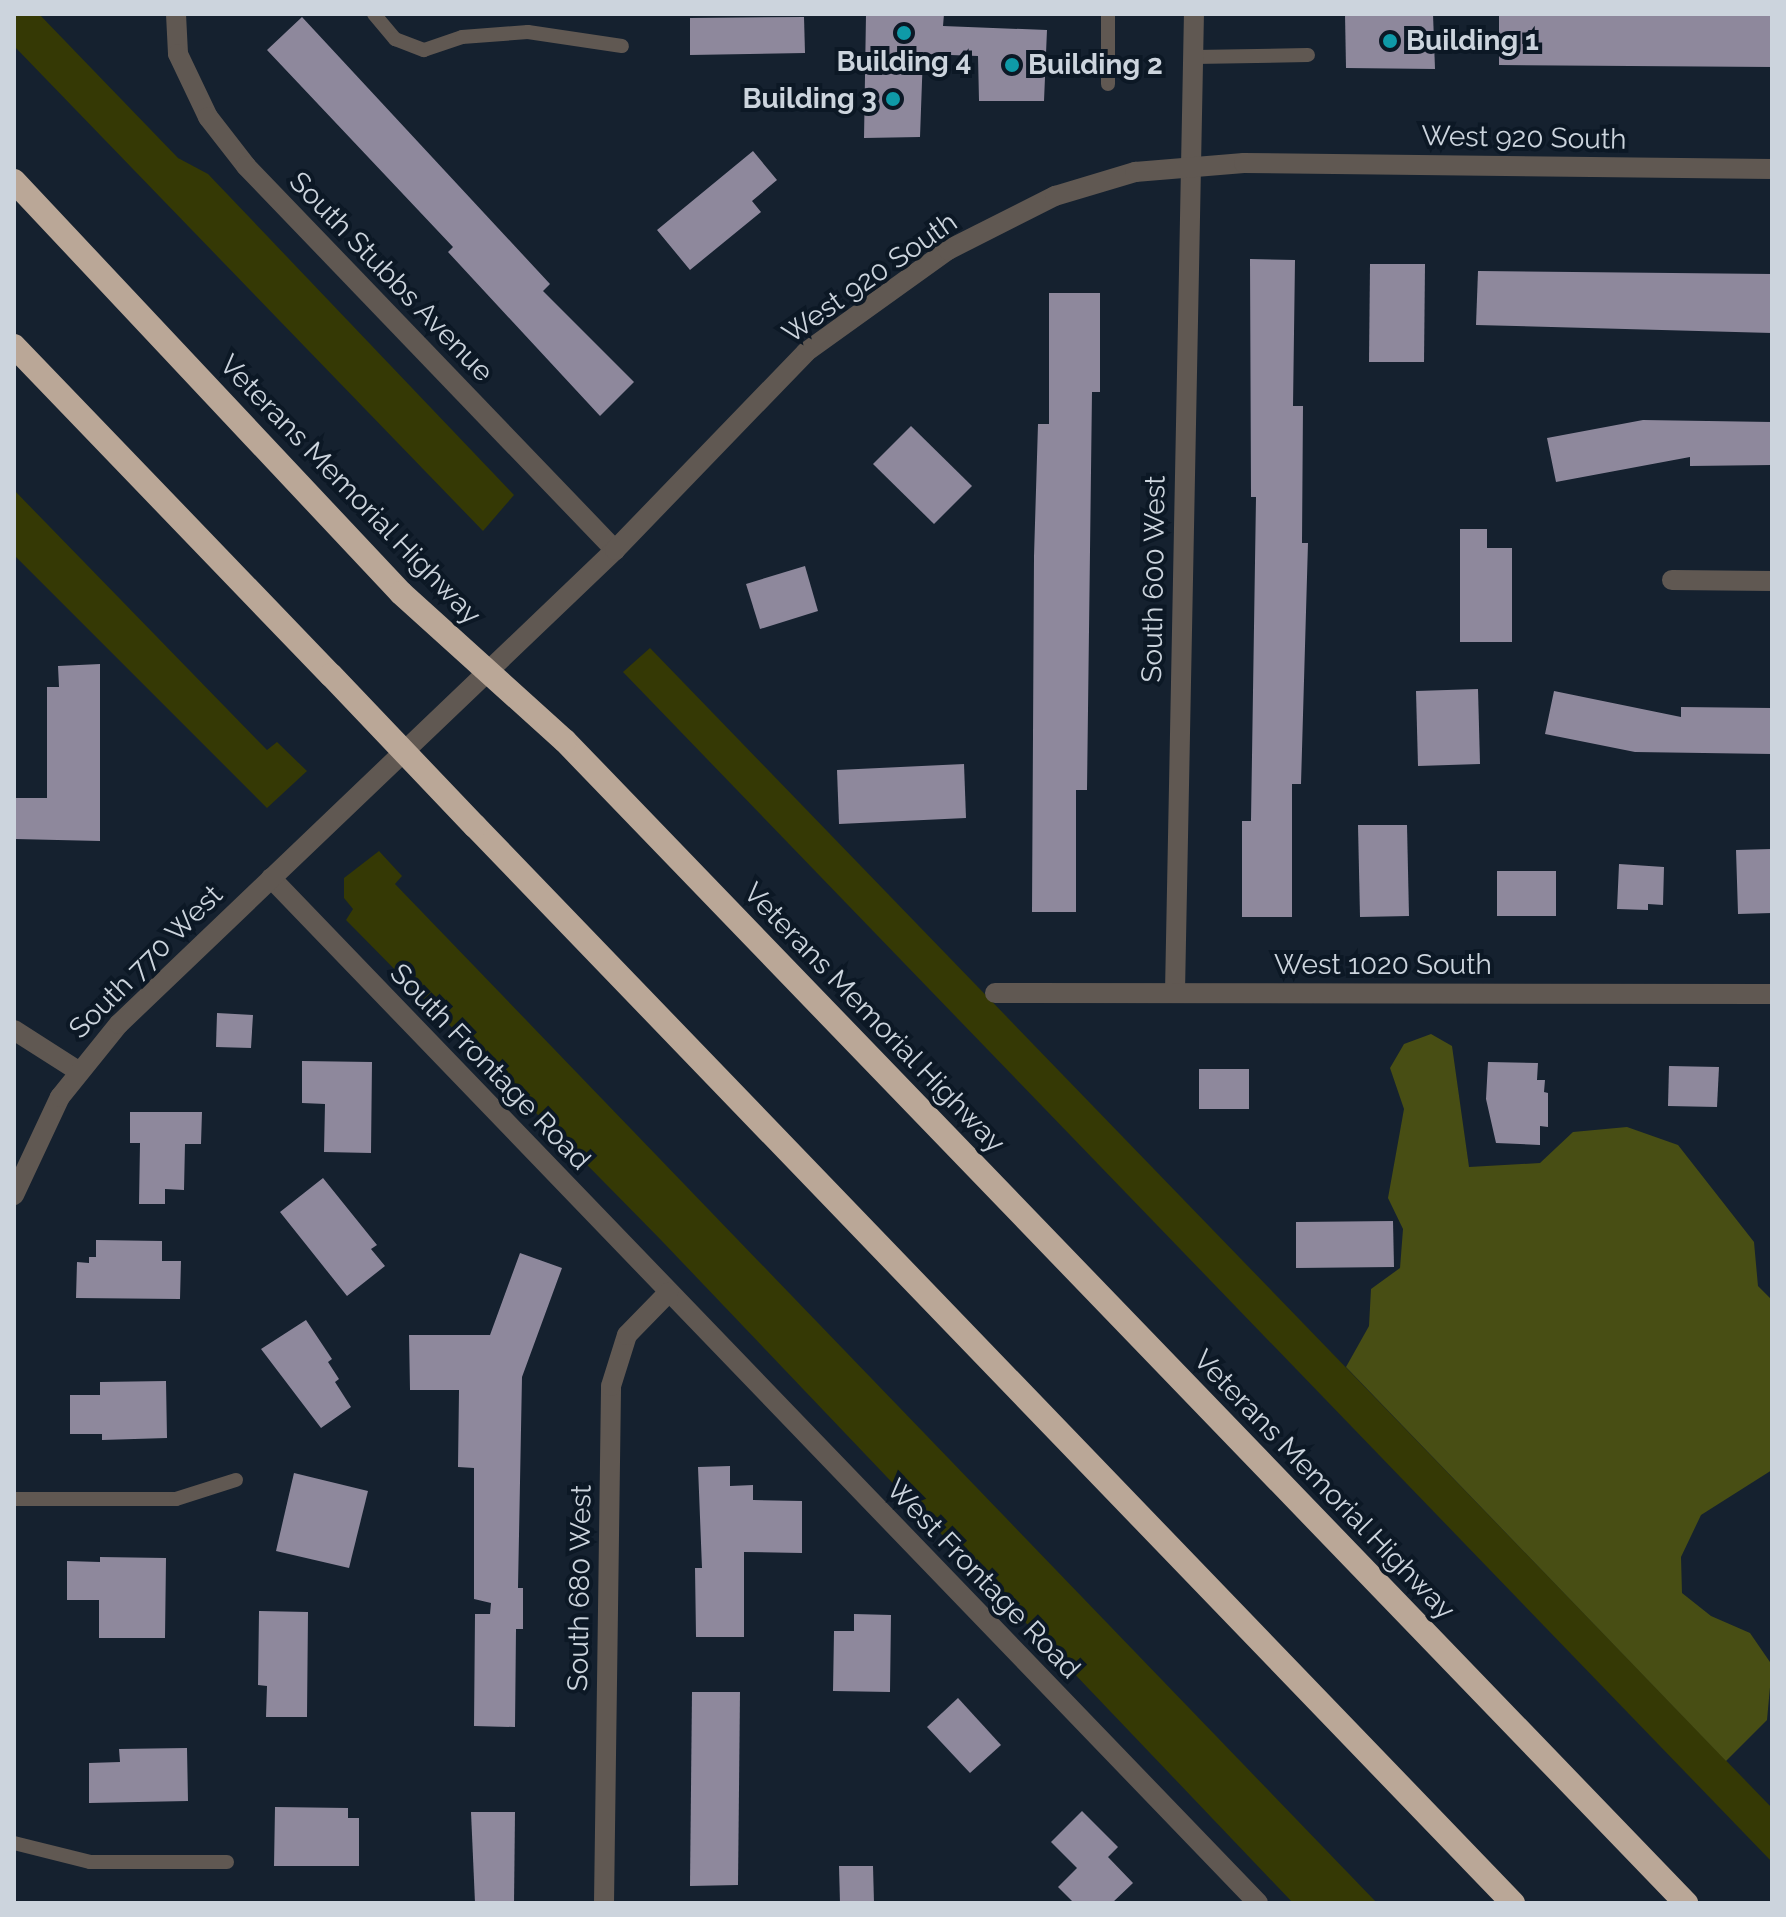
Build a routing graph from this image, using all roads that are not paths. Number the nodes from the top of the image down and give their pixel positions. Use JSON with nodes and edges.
{"nodes":[{"id":1,"x":176,"y":14,"type":"edge"},
{"id":2,"x":374,"y":14,"type":"edge"},
{"id":3,"x":1108,"y":14,"type":"edge"},
{"id":4,"x":1194,"y":14,"type":"edge"},
{"id":5,"x":622,"y":46,"type":"dead end"},
{"id":6,"x":1308,"y":55,"type":"dead end"},
{"id":7,"x":1194,"y":57,"type":"junction"},
{"id":8,"x":1108,"y":84,"type":"dead end"},
{"id":9,"x":1189,"y":167,"type":"junction"},
{"id":10,"x":1772,"y":169,"type":"edge"},
{"id":11,"x":14,"y":181,"type":"edge"},
{"id":12,"x":14,"y":346,"type":"edge"},
{"id":13,"x":615,"y":550,"type":"junction"},
{"id":14,"x":1672,"y":580,"type":"dead end"},
{"id":15,"x":1772,"y":581,"type":"edge"},
{"id":16,"x":354,"y":797,"type":"joint"},
{"id":17,"x":271,"y":878,"type":"junction"},
{"id":18,"x":1175,"y":992,"type":"junction"},
{"id":19,"x":995,"y":993,"type":"dead end"},
{"id":20,"x":1772,"y":994,"type":"edge"},
{"id":21,"x":14,"y":1030,"type":"edge"},
{"id":22,"x":78,"y":1071,"type":"junction"},
{"id":23,"x":14,"y":1195,"type":"edge"},
{"id":24,"x":668,"y":1293,"type":"junction"},
{"id":25,"x":236,"y":1480,"type":"dead end"},
{"id":26,"x":14,"y":1499,"type":"edge"},
{"id":27,"x":14,"y":1843,"type":"edge"},
{"id":28,"x":227,"y":1862,"type":"dead end"},
{"id":29,"x":604,"y":1903,"type":"edge"},
{"id":30,"x":1258,"y":1903,"type":"edge"},
{"id":31,"x":1513,"y":1903,"type":"edge"},
{"id":32,"x":1686,"y":1903,"type":"edge"}],
"edges":[{"from":1,"to":13,"type":"street","name":"South Stubbs Avenue"},
{"from":2,"to":5,"type":"lane"},
{"from":3,"to":8,"type":"lane"},
{"from":4,"to":7,"type":"street","name":"South 600 West"},
{"from":6,"to":7,"type":"lane"},
{"from":7,"to":9,"type":"street","name":"South 600 West"},
{"from":9,"to":10,"type":"street","name":"West 920 South"},
{"from":9,"to":13,"type":"street","name":"West 920 South"},
{"from":9,"to":18,"type":"street","name":"South 600 West"},
{"from":11,"to":32,"type":"highway","name":"Veterans Memorial Highway","bridge":true},
{"from":12,"to":31,"type":"highway","bridge":true},
{"from":13,"to":16,"type":"street","name":"West 920 South"},
{"from":14,"to":15,"type":"street"},
{"from":16,"to":17,"type":"street","name":"South 770 West"},
{"from":17,"to":22,"type":"street","name":"South 770 West"},
{"from":17,"to":24,"type":"street","name":"South Frontage Road"},
{"from":18,"to":19,"type":"street","name":"West 1020 South"},
{"from":18,"to":20,"type":"street","name":"West 1020 South"},
{"from":21,"to":22,"type":"street"},
{"from":22,"to":23,"type":"street","name":"South 770 West"},
{"from":24,"to":29,"type":"street","name":"South 680 West"},
{"from":24,"to":30,"type":"street","name":"West Frontage Road"},
{"from":25,"to":26,"type":"lane"},
{"from":27,"to":28,"type":"lane"}]}
